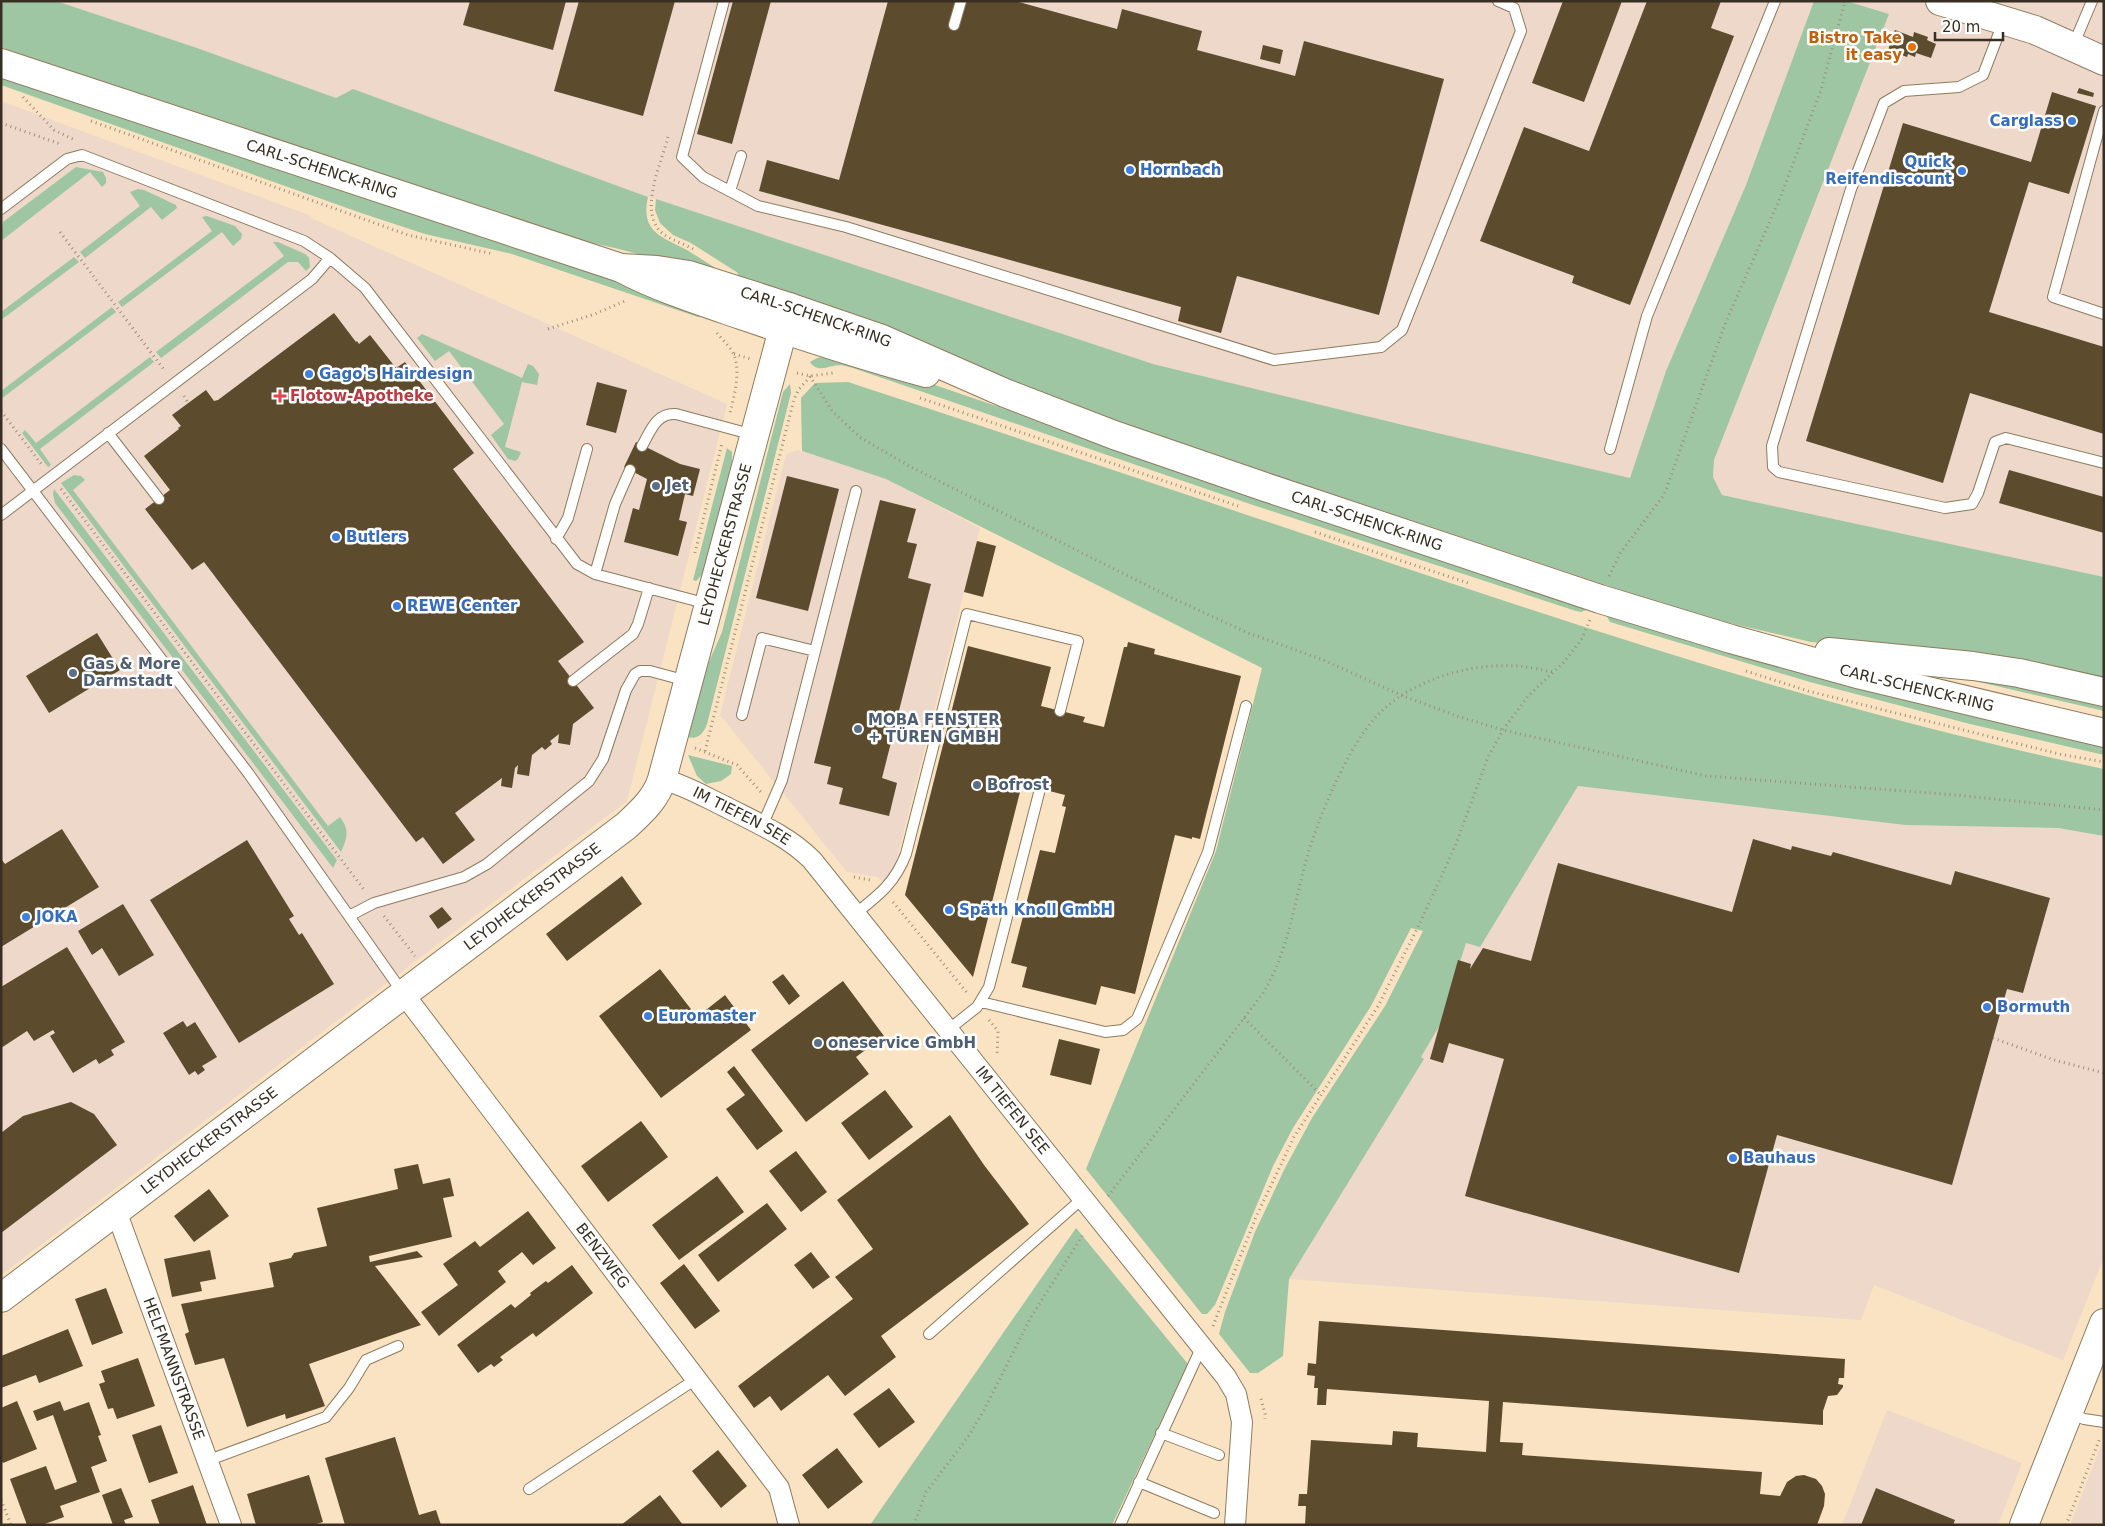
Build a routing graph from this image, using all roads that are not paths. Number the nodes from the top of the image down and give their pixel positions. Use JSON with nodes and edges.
{"nodes":[{"id":1,"x":724,"y":1,"type":"edge"},
{"id":2,"x":961,"y":1,"type":"edge"},
{"id":3,"x":1498,"y":1,"type":"edge"},
{"id":4,"x":1775,"y":1,"type":"edge"},
{"id":5,"x":1940,"y":1,"type":"edge"},
{"id":6,"x":2092,"y":1,"type":"edge"},
{"id":7,"x":2004,"y":20,"type":"junction"},
{"id":8,"x":954,"y":25,"type":"dead end"},
{"id":9,"x":2073,"y":47,"type":"junction"},
{"id":10,"x":2104,"y":61,"type":"edge"},
{"id":11,"x":13,"y":77,"type":"edge"},
{"id":12,"x":2104,"y":111,"type":"edge"},
{"id":13,"x":741,"y":156,"type":"dead end"},
{"id":14,"x":730,"y":191,"type":"junction"},
{"id":15,"x":1,"y":209,"type":"edge"},
{"id":16,"x":330,"y":258,"type":"junction"},
{"id":17,"x":2104,"y":314,"type":"edge"},
{"id":18,"x":786,"y":318,"type":"junction"},
{"id":19,"x":108,"y":433,"type":"junction"},
{"id":20,"x":755,"y":436,"type":"junction"},
{"id":21,"x":642,"y":446,"type":"dead end"},
{"id":22,"x":1,"y":449,"type":"edge"},
{"id":23,"x":588,"y":449,"type":"dead end"},
{"id":24,"x":1610,"y":450,"type":"dead end"},
{"id":25,"x":2104,"y":463,"type":"edge"},
{"id":26,"x":630,"y":470,"type":"dead end"},
{"id":27,"x":32,"y":491,"type":"junction"},
{"id":28,"x":856,"y":491,"type":"dead end"},
{"id":29,"x":159,"y":499,"type":"dead end"},
{"id":30,"x":1,"y":515,"type":"edge"},
{"id":31,"x":556,"y":539,"type":"junction"},
{"id":32,"x":595,"y":574,"type":"junction"},
{"id":33,"x":649,"y":588,"type":"junction"},
{"id":34,"x":709,"y":605,"type":"junction"},
{"id":35,"x":1731,"y":639,"type":"junction"},
{"id":36,"x":815,"y":651,"type":"junction"},
{"id":37,"x":573,"y":681,"type":"dead end"},
{"id":38,"x":688,"y":681,"type":"junction"},
{"id":39,"x":2104,"y":692,"type":"edge"},
{"id":40,"x":1246,"y":706,"type":"dead end"},
{"id":41,"x":1060,"y":711,"type":"dead end"},
{"id":42,"x":742,"y":715,"type":"dead end"},
{"id":43,"x":2104,"y":734,"type":"edge"},
{"id":44,"x":662,"y":779,"type":"junction"},
{"id":45,"x":1040,"y":789,"type":"dead end"},
{"id":46,"x":762,"y":826,"type":"junction"},
{"id":47,"x":855,"y":914,"type":"junction"},
{"id":48,"x":349,"y":916,"type":"junction"},
{"id":49,"x":403,"y":994,"type":"junction"},
{"id":50,"x":981,"y":1002,"type":"junction"},
{"id":51,"x":948,"y":1030,"type":"junction"},
{"id":52,"x":1082,"y":1198,"type":"junction"},
{"id":53,"x":116,"y":1211,"type":"junction"},
{"id":54,"x":1,"y":1298,"type":"edge"},
{"id":55,"x":2104,"y":1323,"type":"edge"},
{"id":56,"x":929,"y":1334,"type":"dead end"},
{"id":57,"x":398,"y":1346,"type":"dead end"},
{"id":58,"x":1202,"y":1346,"type":"junction"},
{"id":59,"x":696,"y":1378,"type":"junction"},
{"id":60,"x":2068,"y":1413,"type":"junction"},
{"id":61,"x":2104,"y":1422,"type":"edge"},
{"id":62,"x":1161,"y":1433,"type":"junction"},
{"id":63,"x":1219,"y":1456,"type":"dead end"},
{"id":64,"x":209,"y":1460,"type":"junction"},
{"id":65,"x":1139,"y":1482,"type":"junction"},
{"id":66,"x":529,"y":1489,"type":"dead end"},
{"id":67,"x":1214,"y":1513,"type":"dead end"},
{"id":68,"x":2028,"y":1524,"type":"edge"},
{"id":69,"x":231,"y":1525,"type":"edge"},
{"id":70,"x":789,"y":1525,"type":"edge"},
{"id":71,"x":1120,"y":1525,"type":"edge"},
{"id":72,"x":1235,"y":1525,"type":"edge"}],
"edges":[{"from":1,"to":14,"type":"lane"},
{"from":2,"to":8,"type":"lane"},
{"from":3,"to":14,"type":"lane"},
{"from":4,"to":24,"type":"lane"},
{"from":5,"to":7,"type":"main road"},
{"from":6,"to":9,"type":"lane"},
{"from":7,"to":9,"type":"main road"},
{"from":7,"to":25,"type":"lane"},
{"from":9,"to":10,"type":"main road"},
{"from":11,"to":18,"type":"main road","name":"CARL-SCHENCK-RING"},
{"from":12,"to":17,"type":"lane"},
{"from":13,"to":14,"type":"lane"},
{"from":15,"to":16,"type":"lane"},
{"from":16,"to":19,"type":"lane"},
{"from":16,"to":31,"type":"lane"},
{"from":18,"to":20,"type":"main road","name":"LEYDHECKERSTRASSE"},
{"from":18,"to":35,"type":"main road","name":"CARL-SCHENCK-RING"},
{"from":19,"to":27,"type":"lane"},
{"from":19,"to":29,"type":"lane"},
{"from":20,"to":21,"type":"lane"},
{"from":20,"to":34,"type":"main road","name":"LEYDHECKERSTRASSE"},
{"from":22,"to":27,"type":"lane"},
{"from":23,"to":31,"type":"lane"},
{"from":26,"to":32,"type":"lane"},
{"from":27,"to":30,"type":"lane"},
{"from":27,"to":48,"type":"lane"},
{"from":28,"to":36,"type":"lane"},
{"from":31,"to":32,"type":"lane"},
{"from":32,"to":33,"type":"lane"},
{"from":33,"to":34,"type":"lane"},
{"from":33,"to":37,"type":"lane"},
{"from":34,"to":38,"type":"main road","name":"LEYDHECKERSTRASSE"},
{"from":35,"to":39,"type":"main road","name":"CARL-SCHENCK-RING"},
{"from":35,"to":43,"type":"main road","name":"CARL-SCHENCK-RING"},
{"from":36,"to":42,"type":"lane"},
{"from":36,"to":46,"type":"lane"},
{"from":38,"to":44,"type":"main road","name":"LEYDHECKERSTRASSE"},
{"from":38,"to":48,"type":"lane"},
{"from":40,"to":50,"type":"lane"},
{"from":41,"to":47,"type":"lane"},
{"from":44,"to":46,"type":"street","name":"IM TIEFEN SEE"},
{"from":44,"to":49,"type":"main road","name":"LEYDHECKERSTRASSE"},
{"from":45,"to":50,"type":"lane"},
{"from":46,"to":47,"type":"street","name":"IM TIEFEN SEE"},
{"from":47,"to":51,"type":"street","name":"IM TIEFEN SEE"},
{"from":48,"to":49,"type":"lane"},
{"from":49,"to":53,"type":"main road","name":"LEYDHECKERSTRASSE"},
{"from":49,"to":59,"type":"street","name":"BENZWEG"},
{"from":50,"to":51,"type":"lane"},
{"from":51,"to":52,"type":"street","name":"IM TIEFEN SEE"},
{"from":52,"to":56,"type":"lane"},
{"from":52,"to":58,"type":"street","name":"IM TIEFEN SEE"},
{"from":53,"to":54,"type":"main road","name":"LEYDHECKERSTRASSE"},
{"from":53,"to":64,"type":"street","name":"HELFMANNSTRASSE"},
{"from":55,"to":60,"type":"main road"},
{"from":57,"to":64,"type":"lane"},
{"from":58,"to":62,"type":"lane"},
{"from":58,"to":72,"type":"street","name":"IM TIEFEN SEE"},
{"from":59,"to":66,"type":"lane"},
{"from":59,"to":70,"type":"street","name":"BENZWEG"},
{"from":60,"to":61,"type":"lane"},
{"from":60,"to":68,"type":"main road"},
{"from":62,"to":63,"type":"lane"},
{"from":62,"to":65,"type":"lane"},
{"from":64,"to":69,"type":"street","name":"HELFMANNSTRASSE"},
{"from":65,"to":67,"type":"lane"},
{"from":65,"to":71,"type":"lane"}]}
